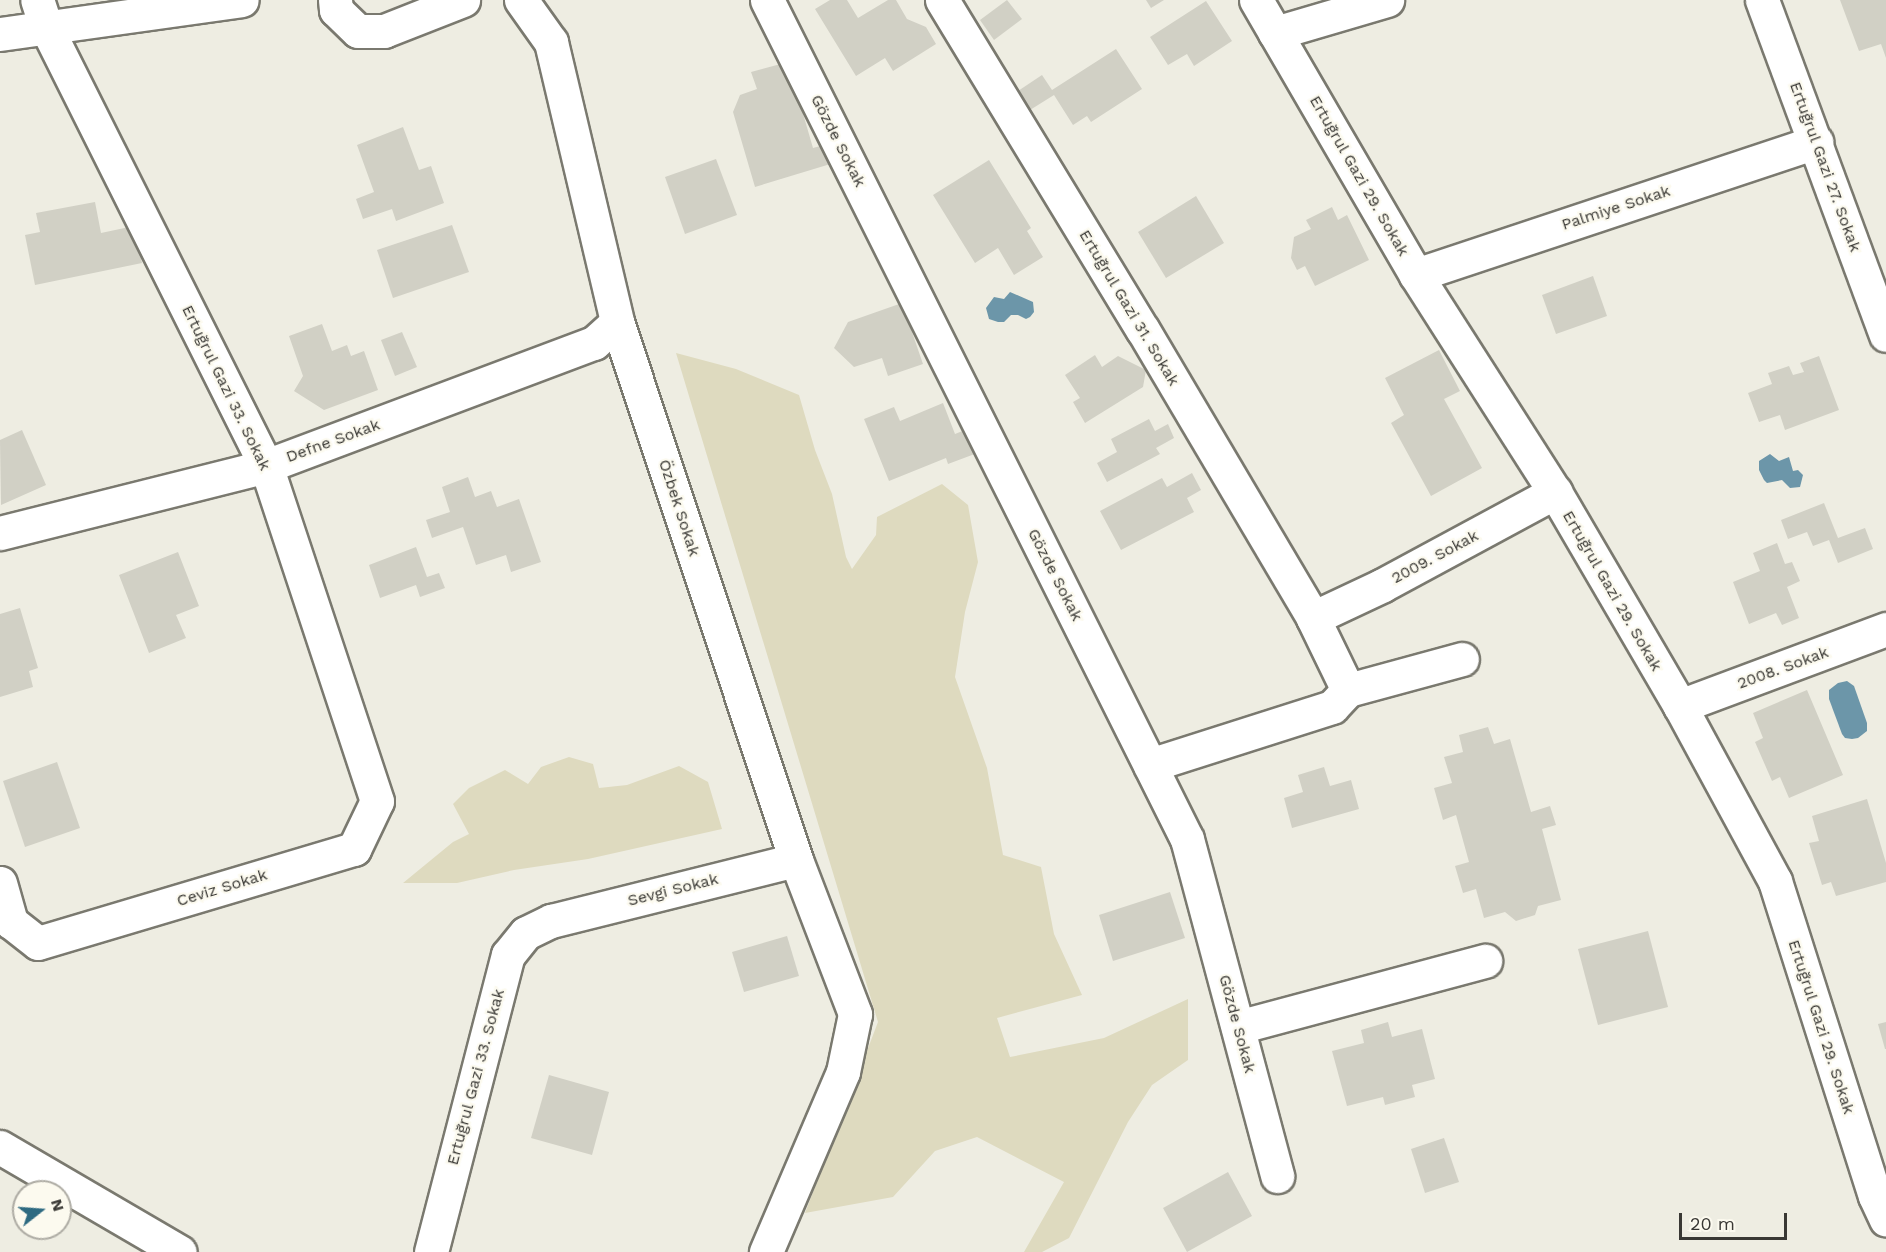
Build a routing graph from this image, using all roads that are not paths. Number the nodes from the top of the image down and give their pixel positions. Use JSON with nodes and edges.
{"nodes":[{"id":1,"x":242,"y":0,"type":"edge"},
{"id":2,"x":335,"y":0,"type":"edge"},
{"id":3,"x":462,"y":0,"type":"edge"},
{"id":4,"x":521,"y":0,"type":"edge"},
{"id":5,"x":767,"y":0,"type":"edge"},
{"id":6,"x":942,"y":0,"type":"edge"},
{"id":7,"x":1257,"y":0,"type":"edge"},
{"id":8,"x":1387,"y":0,"type":"edge"},
{"id":9,"x":1762,"y":0,"type":"edge"},
{"id":10,"x":41,"y":14,"type":"edge"},
{"id":11,"x":1275,"y":33,"type":"junction"},
{"id":12,"x":0,"y":34,"type":"edge"},
{"id":13,"x":1816,"y":142,"type":"junction"},
{"id":14,"x":1416,"y":275,"type":"junction"},
{"id":15,"x":617,"y":322,"type":"junction"},
{"id":16,"x":1886,"y":335,"type":"edge"},
{"id":17,"x":266,"y":466,"type":"junction"},
{"id":18,"x":1555,"y":492,"type":"junction"},
{"id":19,"x":0,"y":533,"type":"edge"},
{"id":20,"x":1313,"y":618,"type":"junction"},
{"id":21,"x":1886,"y":629,"type":"edge"},
{"id":22,"x":1462,"y":659,"type":"dead end"},
{"id":23,"x":1348,"y":690,"type":"junction"},
{"id":24,"x":1680,"y":706,"type":"junction"},
{"id":25,"x":1150,"y":765,"type":"junction"},
{"id":26,"x":377,"y":801,"type":"joint"},
{"id":27,"x":796,"y":860,"type":"junction"},
{"id":28,"x":0,"y":883,"type":"edge"},
{"id":29,"x":551,"y":921,"type":"joint"},
{"id":30,"x":1485,"y":961,"type":"dead end"},
{"id":31,"x":1238,"y":1027,"type":"junction"},
{"id":32,"x":0,"y":1147,"type":"edge"},
{"id":33,"x":1277,"y":1176,"type":"dead end"},
{"id":34,"x":1886,"y":1220,"type":"edge"},
{"id":35,"x":180,"y":1252,"type":"edge"},
{"id":36,"x":431,"y":1252,"type":"edge"},
{"id":37,"x":766,"y":1252,"type":"edge"}],
"edges":[{"from":1,"to":10,"type":"street"},
{"from":2,"to":3,"type":"street"},
{"from":4,"to":15,"type":"street","name":"Özbek Sokak"},
{"from":5,"to":25,"type":"street","name":"Gözde Sokak"},
{"from":6,"to":20,"type":"street","name":"Ertuğrul Gazi 31. Sokak"},
{"from":7,"to":11,"type":"street","name":"Ertuğrul Gazi 29. Sokak"},
{"from":8,"to":11,"type":"street"},
{"from":9,"to":13,"type":"street","name":"Ertuğrul Gazi 27. Sokak"},
{"from":10,"to":12,"type":"street"},
{"from":10,"to":17,"type":"street","name":"Ertuğrul Gazi 33. Sokak"},
{"from":11,"to":14,"type":"street","name":"Ertuğrul Gazi 29. Sokak"},
{"from":13,"to":14,"type":"street","name":"Palmiye Sokak"},
{"from":13,"to":16,"type":"street","name":"Ertuğrul Gazi 27. Sokak"},
{"from":14,"to":18,"type":"street","name":"Ertuğrul Gazi 29. Sokak"},
{"from":15,"to":17,"type":"street","name":"Defne Sokak"},
{"from":15,"to":27,"type":"street","name":"Özbek Sokak"},
{"from":17,"to":19,"type":"street","name":"Defne Sokak"},
{"from":17,"to":26,"type":"street","name":"Ertuğrul Gazi 33. Sokak"},
{"from":18,"to":20,"type":"street","name":"2009. Sokak"},
{"from":18,"to":24,"type":"street","name":"Ertuğrul Gazi 29. Sokak"},
{"from":20,"to":23,"type":"street","name":"Ertuğrul Gazi 31. Sokak"},
{"from":21,"to":24,"type":"street","name":"2008. Sokak"},
{"from":22,"to":23,"type":"street"},
{"from":23,"to":25,"type":"street"},
{"from":24,"to":34,"type":"street","name":"Ertuğrul Gazi 29. Sokak"},
{"from":25,"to":31,"type":"street","name":"Gözde Sokak"},
{"from":26,"to":28,"type":"street","name":"Ceviz Sokak"},
{"from":27,"to":29,"type":"street","name":"Sevgi Sokak"},
{"from":27,"to":37,"type":"street","name":"Özbek Sokak"},
{"from":29,"to":36,"type":"street","name":"Ertuğrul Gazi 33. Sokak"},
{"from":30,"to":31,"type":"street"},
{"from":31,"to":33,"type":"street","name":"Gözde Sokak"},
{"from":32,"to":35,"type":"street"}]}
